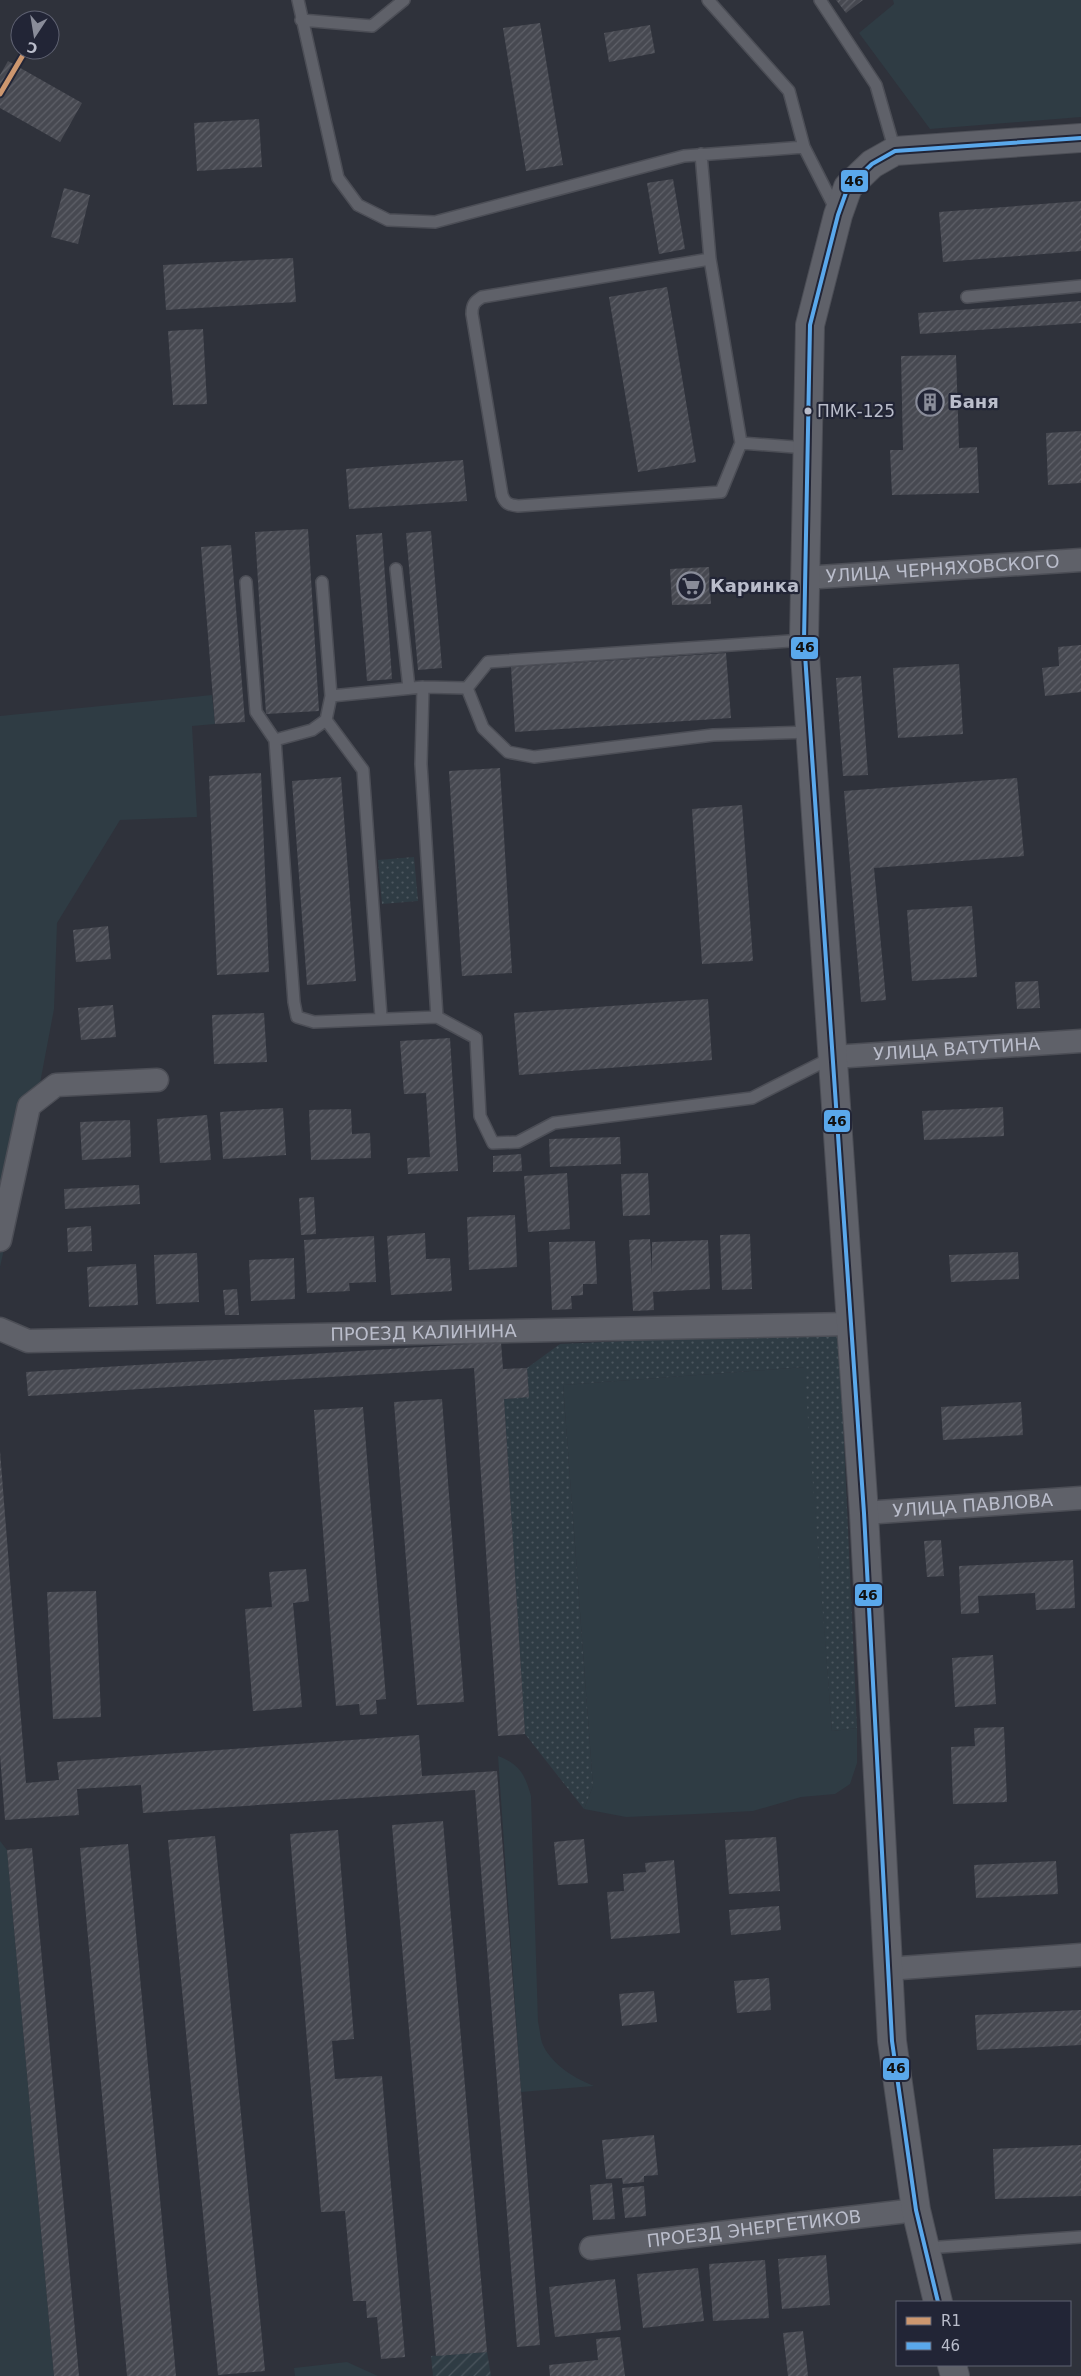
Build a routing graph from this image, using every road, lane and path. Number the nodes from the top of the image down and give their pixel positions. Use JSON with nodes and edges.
{"nodes":[{"id":1,"x":298,"y":0,"type":"edge"},
{"id":2,"x":404,"y":0,"type":"edge"},
{"id":3,"x":708,"y":0,"type":"edge"},
{"id":4,"x":820,"y":0,"type":"edge"},
{"id":5,"x":301,"y":20,"type":"junction"},
{"id":6,"x":1081,"y":138,"type":"edge"},
{"id":7,"x":804,"y":147,"type":"junction"},
{"id":8,"x":895,"y":151,"type":"junction"},
{"id":9,"x":702,"y":154,"type":"junction"},
{"id":10,"x":838,"y":214,"type":"junction"},
{"id":11,"x":710,"y":259,"type":"junction"},
{"id":12,"x":1081,"y":286,"type":"edge"},
{"id":13,"x":967,"y":297,"type":"dead end"},
{"id":14,"x":741,"y":443,"type":"junction"},
{"id":15,"x":807,"y":448,"type":"junction"},
{"id":16,"x":1081,"y":560,"type":"edge"},
{"id":17,"x":396,"y":569,"type":"dead end"},
{"id":18,"x":804,"y":578,"type":"junction"},
{"id":19,"x":246,"y":582,"type":"dead end"},
{"id":20,"x":322,"y":582,"type":"dead end"},
{"id":21,"x":804,"y":640,"type":"junction"},
{"id":22,"x":423,"y":686,"type":"junction"},
{"id":23,"x":409,"y":688,"type":"junction"},
{"id":24,"x":466,"y":688,"type":"junction"},
{"id":25,"x":331,"y":696,"type":"junction"},
{"id":26,"x":326,"y":720,"type":"junction"},
{"id":27,"x":810,"y":732,"type":"junction"},
{"id":28,"x":274,"y":740,"type":"junction"},
{"id":29,"x":382,"y":1017,"type":"junction"},
{"id":30,"x":437,"y":1017,"type":"junction"},
{"id":31,"x":1081,"y":1041,"type":"edge"},
{"id":32,"x":833,"y":1057,"type":"junction"},
{"id":33,"x":157,"y":1080,"type":"dead end"},
{"id":34,"x":0,"y":1240,"type":"edge"},
{"id":35,"x":850,"y":1324,"type":"junction"},
{"id":36,"x":0,"y":1329,"type":"edge"},
{"id":37,"x":1081,"y":1498,"type":"edge"},
{"id":38,"x":864,"y":1513,"type":"junction"},
{"id":39,"x":1081,"y":1956,"type":"edge"},
{"id":40,"x":888,"y":1969,"type":"junction"},
{"id":41,"x":916,"y":2210,"type":"junction"},
{"id":42,"x":1081,"y":2238,"type":"edge"},
{"id":43,"x":591,"y":2248,"type":"dead end"},
{"id":44,"x":925,"y":2248,"type":"junction"},
{"id":45,"x":938,"y":2301,"type":"edge"}],
"edges":[{"from":1,"to":5,"type":"lane"},
{"from":2,"to":5,"type":"lane"},
{"from":3,"to":7,"type":"lane"},
{"from":4,"to":8,"type":"lane"},
{"from":5,"to":9,"type":"lane"},
{"from":6,"to":8,"type":"street"},
{"from":7,"to":9,"type":"lane"},
{"from":7,"to":10,"type":"lane"},
{"from":8,"to":10,"type":"street"},
{"from":9,"to":11,"type":"lane"},
{"from":10,"to":15,"type":"street"},
{"from":11,"to":14,"type":"lane"},
{"from":11,"to":14,"type":"lane"},
{"from":12,"to":13,"type":"lane"},
{"from":14,"to":15,"type":"lane"},
{"from":15,"to":18,"type":"street"},
{"from":16,"to":18,"type":"street","name":"УЛИЦА ЧЕРНЯХОВСКОГО"},
{"from":17,"to":23,"type":"lane"},
{"from":18,"to":21,"type":"street"},
{"from":19,"to":28,"type":"lane"},
{"from":20,"to":25,"type":"lane"},
{"from":21,"to":24,"type":"lane"},
{"from":21,"to":27,"type":"street"},
{"from":22,"to":23,"type":"lane"},
{"from":22,"to":24,"type":"lane"},
{"from":22,"to":30,"type":"lane"},
{"from":23,"to":25,"type":"lane"},
{"from":24,"to":27,"type":"lane"},
{"from":25,"to":26,"type":"lane"},
{"from":26,"to":28,"type":"lane"},
{"from":26,"to":29,"type":"lane"},
{"from":27,"to":32,"type":"street"},
{"from":28,"to":29,"type":"lane"},
{"from":29,"to":30,"type":"lane"},
{"from":30,"to":32,"type":"lane"},
{"from":31,"to":32,"type":"street","name":"УЛИЦА ВАТУТИНА"},
{"from":32,"to":35,"type":"street"},
{"from":33,"to":34,"type":"street"},
{"from":35,"to":36,"type":"street","name":"ПРОЕЗД КАЛИНИНА"},
{"from":35,"to":38,"type":"street"},
{"from":37,"to":38,"type":"street","name":"УЛИЦА ПАВЛОВА"},
{"from":38,"to":40,"type":"street"},
{"from":39,"to":40,"type":"street"},
{"from":40,"to":41,"type":"street"},
{"from":41,"to":43,"type":"street","name":"ПРОЕЗД ЭНЕРГЕТИКОВ"},
{"from":41,"to":44,"type":"street"},
{"from":42,"to":44,"type":"lane"},
{"from":44,"to":45,"type":"street"}]}
